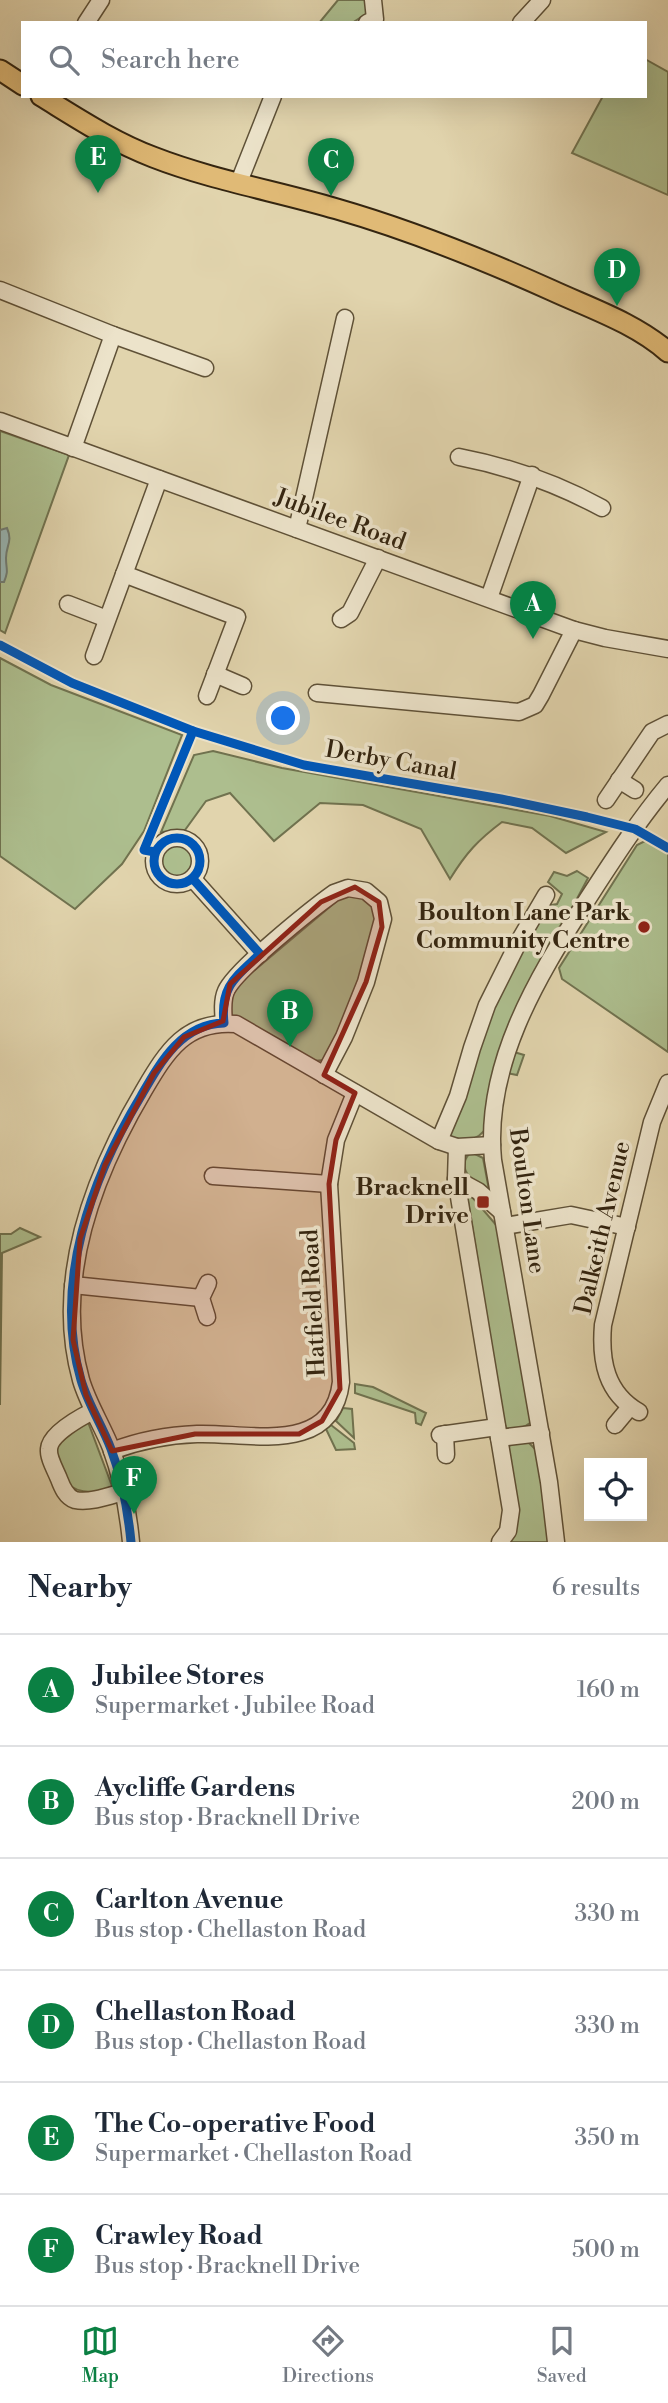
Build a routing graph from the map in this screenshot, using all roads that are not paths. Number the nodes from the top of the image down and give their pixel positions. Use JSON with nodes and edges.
{"nodes":[{"id":1,"x":101,"y":0,"type":"edge"},
{"id":2,"x":373,"y":0,"type":"edge"},
{"id":3,"x":542,"y":0,"type":"edge"},
{"id":4,"x":87,"y":21,"type":"edge"},
{"id":5,"x":373,"y":21,"type":"edge"},
{"id":6,"x":523,"y":21,"type":"edge"},
{"id":7,"x":0,"y":70,"type":"edge"},
{"id":8,"x":21,"y":84,"type":"edge"},
{"id":9,"x":44,"y":98,"type":"edge"},
{"id":10,"x":272,"y":98,"type":"edge"},
{"id":11,"x":239,"y":183,"type":"junction"},
{"id":12,"x":0,"y":290,"type":"edge"},
{"id":13,"x":345,"y":318,"type":"dead end"},
{"id":14,"x":113,"y":335,"type":"junction"},
{"id":15,"x":668,"y":352,"type":"edge"},
{"id":16,"x":205,"y":368,"type":"dead end"},
{"id":17,"x":0,"y":421,"type":"edge"},
{"id":18,"x":73,"y":447,"type":"junction"},
{"id":19,"x":459,"y":457,"type":"dead end"},
{"id":20,"x":531,"y":475,"type":"junction"},
{"id":21,"x":159,"y":479,"type":"junction"},
{"id":22,"x":602,"y":508,"type":"dead end"},
{"id":23,"x":297,"y":529,"type":"junction"},
{"id":24,"x":378,"y":558,"type":"junction"},
{"id":25,"x":124,"y":574,"type":"junction"},
{"id":26,"x":489,"y":598,"type":"junction"},
{"id":27,"x":68,"y":604,"type":"dead end"},
{"id":28,"x":107,"y":619,"type":"junction"},
{"id":29,"x":341,"y":619,"type":"dead end"},
{"id":30,"x":574,"y":630,"type":"junction"},
{"id":31,"x":668,"y":649,"type":"edge"},
{"id":32,"x":93,"y":656,"type":"dead end"},
{"id":33,"x":215,"y":674,"type":"junction"},
{"id":34,"x":243,"y":686,"type":"dead end"},
{"id":35,"x":317,"y":693,"type":"dead end"},
{"id":36,"x":206,"y":696,"type":"dead end"},
{"id":37,"x":668,"y":724,"type":"edge"},
{"id":38,"x":619,"y":780,"type":"junction"},
{"id":39,"x":668,"y":785,"type":"edge"},
{"id":40,"x":635,"y":790,"type":"dead end"},
{"id":41,"x":606,"y":800,"type":"dead end"},
{"id":42,"x":193,"y":879,"type":"dead end"},
{"id":43,"x":546,"y":895,"type":"dead end"},
{"id":44,"x":260,"y":954,"type":"junction"},
{"id":45,"x":224,"y":1023,"type":"junction"},
{"id":46,"x":324,"y":1074,"type":"junction"},
{"id":47,"x":666,"y":1092,"type":"edge"},
{"id":48,"x":355,"y":1093,"type":"junction"},
{"id":49,"x":439,"y":1141,"type":"junction"},
{"id":50,"x":492,"y":1145,"type":"junction"},
{"id":51,"x":457,"y":1147,"type":"junction"},
{"id":52,"x":213,"y":1175,"type":"dead end"},
{"id":53,"x":456,"y":1179,"type":"junction"},
{"id":54,"x":329,"y":1184,"type":"junction"},
{"id":55,"x":503,"y":1219,"type":"junction"},
{"id":56,"x":627,"y":1227,"type":"junction"},
{"id":57,"x":73,"y":1285,"type":"junction"},
{"id":58,"x":207,"y":1317,"type":"dead end"},
{"id":59,"x":93,"y":1411,"type":"junction"},
{"id":60,"x":615,"y":1425,"type":"dead end"},
{"id":61,"x":498,"y":1432,"type":"junction"},
{"id":62,"x":541,"y":1433,"type":"junction"},
{"id":63,"x":112,"y":1451,"type":"junction"},
{"id":64,"x":446,"y":1455,"type":"dead end"},
{"id":65,"x":123,"y":1492,"type":"junction"},
{"id":66,"x":131,"y":1542,"type":"edge"},
{"id":67,"x":500,"y":1542,"type":"edge"},
{"id":68,"x":556,"y":1542,"type":"edge"}],
"edges":[{"from":1,"to":4,"type":"street"},
{"from":2,"to":5,"type":"street"},
{"from":3,"to":6,"type":"street"},
{"from":7,"to":8,"type":"main road"},
{"from":9,"to":11,"type":"main road"},
{"from":10,"to":11,"type":"street"},
{"from":11,"to":15,"type":"main road"},
{"from":12,"to":14,"type":"street"},
{"from":13,"to":23,"type":"street"},
{"from":14,"to":16,"type":"street"},
{"from":14,"to":18,"type":"street"},
{"from":17,"to":18,"type":"street","name":"Jubilee Road"},
{"from":18,"to":21,"type":"street","name":"Jubilee Road"},
{"from":19,"to":20,"type":"street"},
{"from":20,"to":22,"type":"street"},
{"from":20,"to":26,"type":"street"},
{"from":21,"to":23,"type":"street","name":"Jubilee Road"},
{"from":21,"to":25,"type":"street"},
{"from":23,"to":24,"type":"street","name":"Jubilee Road"},
{"from":24,"to":26,"type":"street","name":"Jubilee Road"},
{"from":24,"to":29,"type":"street"},
{"from":25,"to":28,"type":"street"},
{"from":25,"to":33,"type":"street"},
{"from":26,"to":30,"type":"street","name":"Jubilee Road"},
{"from":27,"to":28,"type":"street"},
{"from":28,"to":32,"type":"street"},
{"from":30,"to":31,"type":"street","name":"Jubilee Road"},
{"from":30,"to":35,"type":"street"},
{"from":33,"to":34,"type":"street"},
{"from":33,"to":36,"type":"street"},
{"from":37,"to":38,"type":"street"},
{"from":38,"to":40,"type":"street"},
{"from":38,"to":41,"type":"street"},
{"from":39,"to":50,"type":"street","name":"Boulton Lane"},
{"from":42,"to":44,"type":"street"},
{"from":43,"to":49,"type":"street"},
{"from":44,"to":45,"type":"street"},
{"from":44,"to":46,"type":"street"},
{"from":45,"to":46,"type":"street"},
{"from":45,"to":57,"type":"street"},
{"from":46,"to":48,"type":"street"},
{"from":47,"to":56,"type":"street","name":"Dalkeith Avenue"},
{"from":48,"to":49,"type":"street"},
{"from":48,"to":54,"type":"street","name":"Hatfield Road"},
{"from":49,"to":51,"type":"street"},
{"from":50,"to":51,"type":"street"},
{"from":50,"to":55,"type":"street","name":"Boulton Lane"},
{"from":51,"to":53,"type":"street"},
{"from":52,"to":54,"type":"street"},
{"from":53,"to":55,"type":"street"},
{"from":53,"to":61,"type":"street"},
{"from":54,"to":63,"type":"street","name":"Hatfield Road"},
{"from":55,"to":56,"type":"street"},
{"from":55,"to":62,"type":"street","name":"Boulton Lane"},
{"from":56,"to":60,"type":"street","name":"Dalkeith Avenue"},
{"from":57,"to":58,"type":"street"},
{"from":57,"to":59,"type":"street"},
{"from":59,"to":63,"type":"street"},
{"from":59,"to":65,"type":"street"},
{"from":61,"to":62,"type":"street"},
{"from":61,"to":64,"type":"street"},
{"from":61,"to":67,"type":"street"},
{"from":62,"to":68,"type":"street","name":"Boulton Lane"},
{"from":63,"to":65,"type":"street"},
{"from":65,"to":66,"type":"street"}]}
